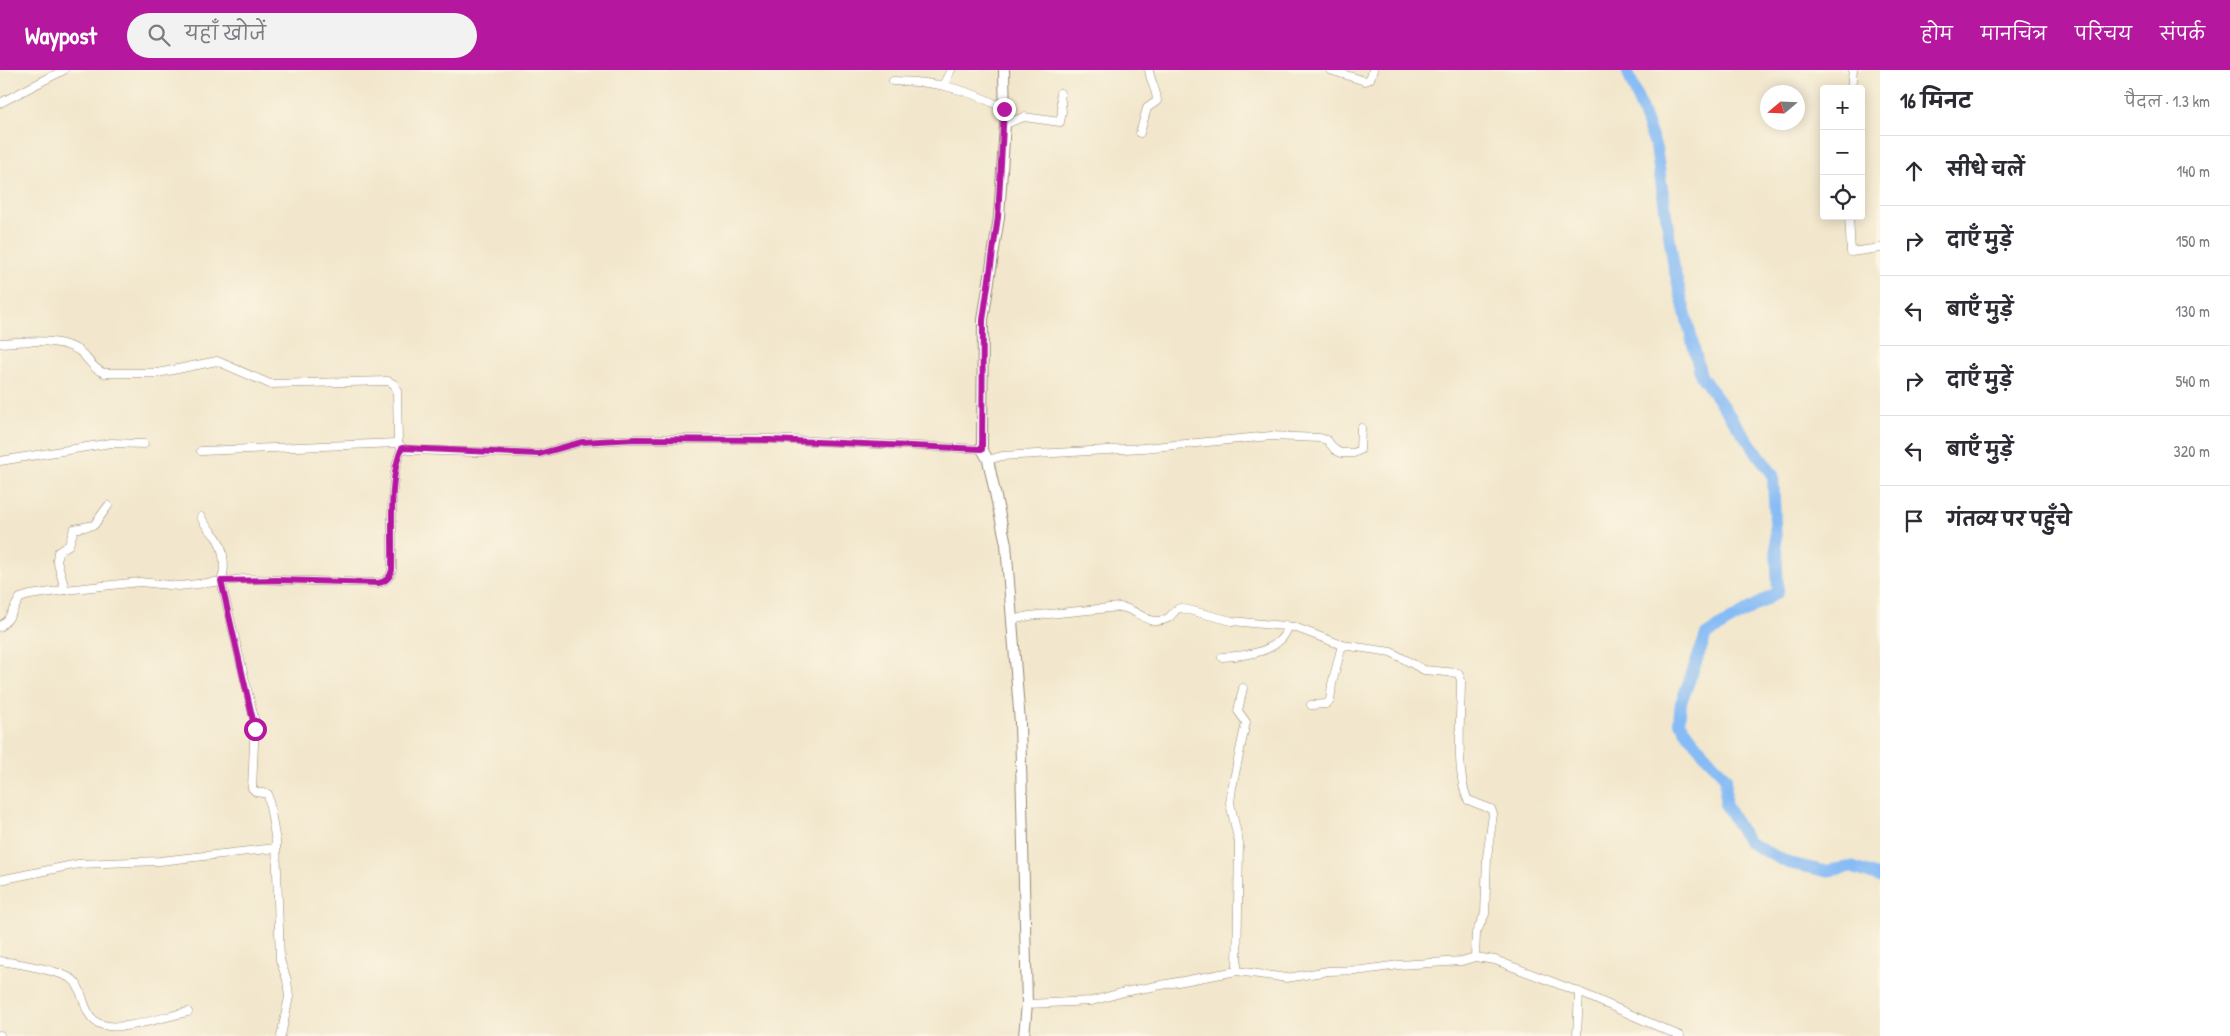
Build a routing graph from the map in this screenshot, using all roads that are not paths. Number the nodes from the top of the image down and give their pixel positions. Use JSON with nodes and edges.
{"nodes":[{"id":1,"x":64,"y":70,"type":"edge"},
{"id":2,"x":951,"y":70,"type":"edge"},
{"id":3,"x":1004,"y":70,"type":"edge"},
{"id":4,"x":1149,"y":70,"type":"edge"},
{"id":5,"x":1330,"y":70,"type":"edge"},
{"id":6,"x":1373,"y":70,"type":"edge"},
{"id":7,"x":1853,"y":70,"type":"edge"},
{"id":8,"x":893,"y":81,"type":"dead end"},
{"id":9,"x":943,"y":85,"type":"junction"},
{"id":10,"x":1851,"y":85,"type":"edge"},
{"id":11,"x":1060,"y":93,"type":"dead end"},
{"id":12,"x":0,"y":103,"type":"edge"},
{"id":13,"x":1004,"y":109,"type":"junction"},
{"id":14,"x":1005,"y":124,"type":"junction"},
{"id":15,"x":1140,"y":133,"type":"dead end"},
{"id":16,"x":1849,"y":220,"type":"edge"},
{"id":17,"x":1880,"y":248,"type":"edge"},
{"id":18,"x":0,"y":343,"type":"edge"},
{"id":19,"x":1361,"y":428,"type":"dead end"},
{"id":20,"x":144,"y":444,"type":"dead end"},
{"id":21,"x":400,"y":446,"type":"junction"},
{"id":22,"x":982,"y":449,"type":"junction"},
{"id":23,"x":202,"y":451,"type":"dead end"},
{"id":24,"x":0,"y":460,"type":"edge"},
{"id":25,"x":988,"y":460,"type":"junction"},
{"id":26,"x":108,"y":506,"type":"dead end"},
{"id":27,"x":201,"y":516,"type":"dead end"},
{"id":28,"x":221,"y":581,"type":"junction"},
{"id":29,"x":65,"y":590,"type":"junction"},
{"id":30,"x":1012,"y":620,"type":"junction"},
{"id":31,"x":1285,"y":625,"type":"junction"},
{"id":32,"x":0,"y":627,"type":"edge"},
{"id":33,"x":1342,"y":645,"type":"junction"},
{"id":34,"x":1222,"y":657,"type":"dead end"},
{"id":35,"x":1243,"y":688,"type":"dead end"},
{"id":36,"x":1311,"y":705,"type":"dead end"},
{"id":37,"x":276,"y":848,"type":"junction"},
{"id":38,"x":0,"y":880,"type":"edge"},
{"id":39,"x":1475,"y":957,"type":"junction"},
{"id":40,"x":0,"y":962,"type":"edge"},
{"id":41,"x":1236,"y":971,"type":"junction"},
{"id":42,"x":1579,"y":992,"type":"junction"},
{"id":43,"x":1027,"y":1004,"type":"junction"},
{"id":44,"x":188,"y":1012,"type":"dead end"},
{"id":45,"x":280,"y":1036,"type":"edge"},
{"id":46,"x":1024,"y":1036,"type":"edge"},
{"id":47,"x":1577,"y":1036,"type":"edge"},
{"id":48,"x":1680,"y":1036,"type":"edge"}],
"edges":[{"from":1,"to":12,"type":"street"},
{"from":2,"to":9,"type":"street"},
{"from":3,"to":13,"type":"street"},
{"from":4,"to":15,"type":"street"},
{"from":5,"to":6,"type":"street"},
{"from":7,"to":10,"type":"street"},
{"from":8,"to":9,"type":"street"},
{"from":9,"to":13,"type":"street"},
{"from":11,"to":14,"type":"street"},
{"from":13,"to":14,"type":"street"},
{"from":14,"to":22,"type":"street"},
{"from":16,"to":17,"type":"street"},
{"from":18,"to":21,"type":"street"},
{"from":19,"to":25,"type":"street"},
{"from":20,"to":24,"type":"street"},
{"from":21,"to":22,"type":"street"},
{"from":21,"to":23,"type":"street"},
{"from":21,"to":28,"type":"street"},
{"from":22,"to":25,"type":"street"},
{"from":25,"to":30,"type":"street"},
{"from":26,"to":29,"type":"street"},
{"from":27,"to":28,"type":"street"},
{"from":28,"to":29,"type":"street"},
{"from":28,"to":37,"type":"street"},
{"from":29,"to":32,"type":"street"},
{"from":30,"to":31,"type":"street"},
{"from":30,"to":43,"type":"street"},
{"from":31,"to":33,"type":"street"},
{"from":31,"to":34,"type":"street"},
{"from":33,"to":36,"type":"street"},
{"from":33,"to":39,"type":"street"},
{"from":35,"to":41,"type":"street"},
{"from":37,"to":38,"type":"street"},
{"from":37,"to":45,"type":"street"},
{"from":39,"to":41,"type":"street"},
{"from":39,"to":42,"type":"street"},
{"from":40,"to":44,"type":"street"},
{"from":41,"to":43,"type":"street"},
{"from":42,"to":47,"type":"street"},
{"from":42,"to":48,"type":"street"},
{"from":43,"to":46,"type":"street"}]}
